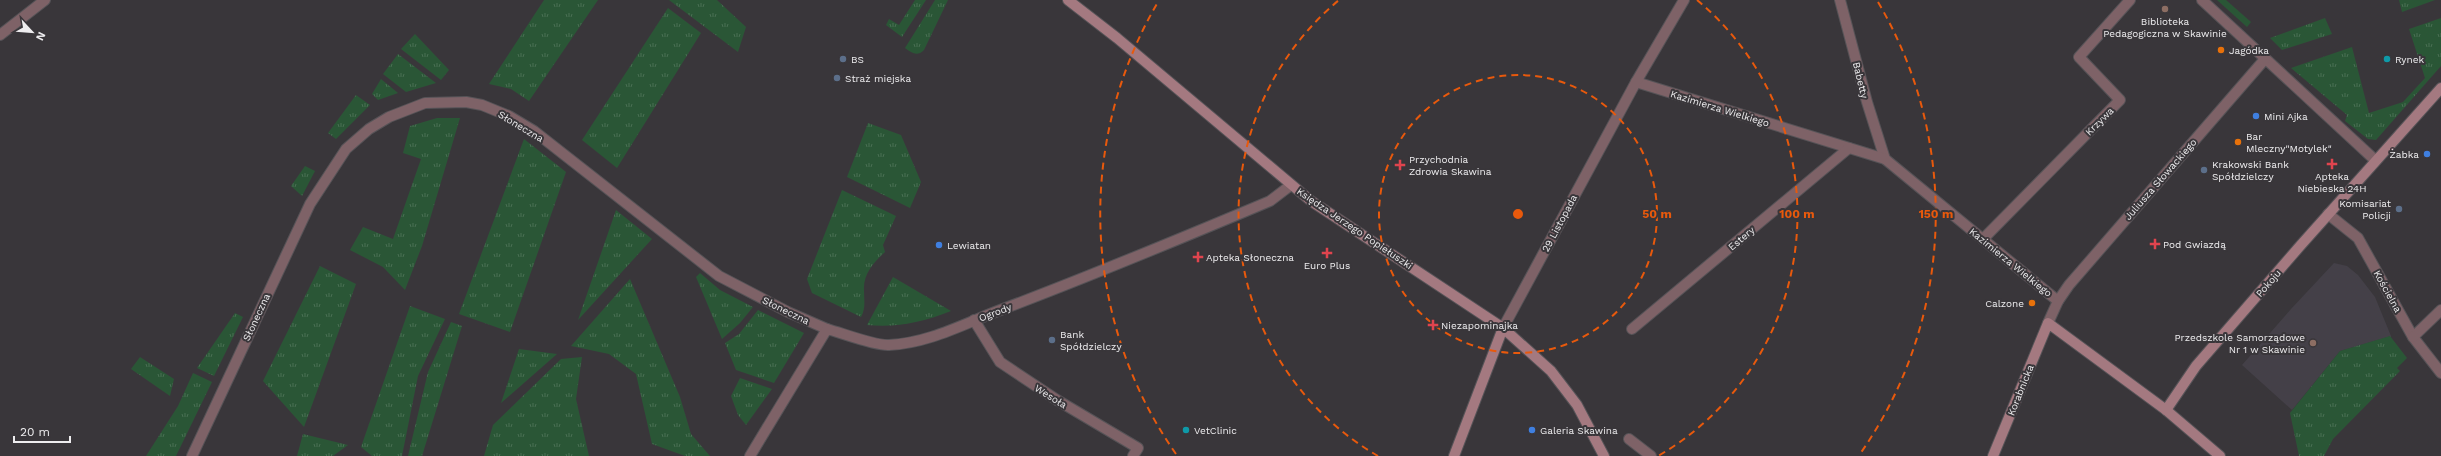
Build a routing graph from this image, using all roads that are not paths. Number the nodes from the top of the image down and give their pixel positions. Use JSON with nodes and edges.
{"nodes":[{"id":1,"x":45,"y":0,"type":"edge"},
{"id":2,"x":1068,"y":0,"type":"edge"},
{"id":3,"x":1684,"y":0,"type":"edge"},
{"id":4,"x":1840,"y":0,"type":"edge"},
{"id":5,"x":2130,"y":0,"type":"edge"},
{"id":6,"x":2202,"y":0,"type":"edge"},
{"id":7,"x":0,"y":35,"type":"edge"},
{"id":8,"x":2265,"y":59,"type":"junction"},
{"id":9,"x":1636,"y":82,"type":"junction"},
{"id":10,"x":2441,"y":88,"type":"edge"},
{"id":11,"x":1849,"y":148,"type":"junction"},
{"id":12,"x":1885,"y":159,"type":"junction"},
{"id":13,"x":2375,"y":160,"type":"junction"},
{"id":14,"x":1291,"y":185,"type":"junction"},
{"id":15,"x":2328,"y":214,"type":"junction"},
{"id":16,"x":1983,"y":240,"type":"junction"},
{"id":17,"x":2058,"y":301,"type":"junction"},
{"id":18,"x":2441,"y":310,"type":"edge"},
{"id":19,"x":974,"y":320,"type":"junction"},
{"id":20,"x":2048,"y":324,"type":"junction"},
{"id":21,"x":1503,"y":328,"type":"junction"},
{"id":22,"x":827,"y":329,"type":"junction"},
{"id":23,"x":1632,"y":329,"type":"dead end"},
{"id":24,"x":2413,"y":337,"type":"junction"},
{"id":25,"x":2441,"y":373,"type":"edge"},
{"id":26,"x":2166,"y":410,"type":"junction"},
{"id":27,"x":1629,"y":439,"type":"dead end"},
{"id":28,"x":192,"y":456,"type":"edge"},
{"id":29,"x":750,"y":456,"type":"edge"},
{"id":30,"x":1133,"y":456,"type":"edge"},
{"id":31,"x":1454,"y":456,"type":"edge"},
{"id":32,"x":1604,"y":456,"type":"edge"},
{"id":33,"x":1651,"y":456,"type":"edge"},
{"id":34,"x":1993,"y":456,"type":"edge"},
{"id":35,"x":2220,"y":456,"type":"edge"}],
"edges":[{"from":1,"to":7,"type":"street"},
{"from":2,"to":14,"type":"street","name":"Księdza Jerzego Popiełuszki"},
{"from":3,"to":9,"type":"street","name":"29 Listopada"},
{"from":4,"to":12,"type":"street","name":"Babetty"},
{"from":5,"to":16,"type":"street","name":"Krzywa"},
{"from":6,"to":8,"type":"street"},
{"from":8,"to":13,"type":"street"},
{"from":8,"to":17,"type":"street","name":"Juliusza Słowackiego"},
{"from":9,"to":11,"type":"street","name":"Kazimierza Wielkiego"},
{"from":9,"to":21,"type":"street","name":"29 Listopada"},
{"from":10,"to":13,"type":"street"},
{"from":11,"to":12,"type":"street","name":"Kazimierza Wielkiego"},
{"from":11,"to":23,"type":"street","name":"Estery"},
{"from":12,"to":16,"type":"street","name":"Kazimierza Wielkiego"},
{"from":13,"to":15,"type":"street","name":"Pokoju"},
{"from":14,"to":19,"type":"street","name":"Ogrody"},
{"from":14,"to":21,"type":"street","name":"Księdza Jerzego Popiełuszki"},
{"from":15,"to":24,"type":"street","name":"Kościelna"},
{"from":15,"to":26,"type":"street","name":"Pokoju"},
{"from":16,"to":17,"type":"street","name":"Kazimierza Wielkiego"},
{"from":17,"to":20,"type":"street","name":"Kazimierza Wielkiego"},
{"from":18,"to":24,"type":"street"},
{"from":19,"to":22,"type":"street","name":"Ogrody"},
{"from":19,"to":30,"type":"street","name":"Wesoła"},
{"from":20,"to":26,"type":"street"},
{"from":20,"to":34,"type":"street","name":"Korabnicka"},
{"from":21,"to":31,"type":"street","name":"29 Listopada"},
{"from":21,"to":32,"type":"street","name":"Księdza Jerzego Popiełuszki"},
{"from":22,"to":28,"type":"street","name":"Słoneczna"},
{"from":22,"to":29,"type":"street"},
{"from":24,"to":25,"type":"street","name":"Kościelna"},
{"from":26,"to":35,"type":"street"},
{"from":27,"to":33,"type":"street"}]}
